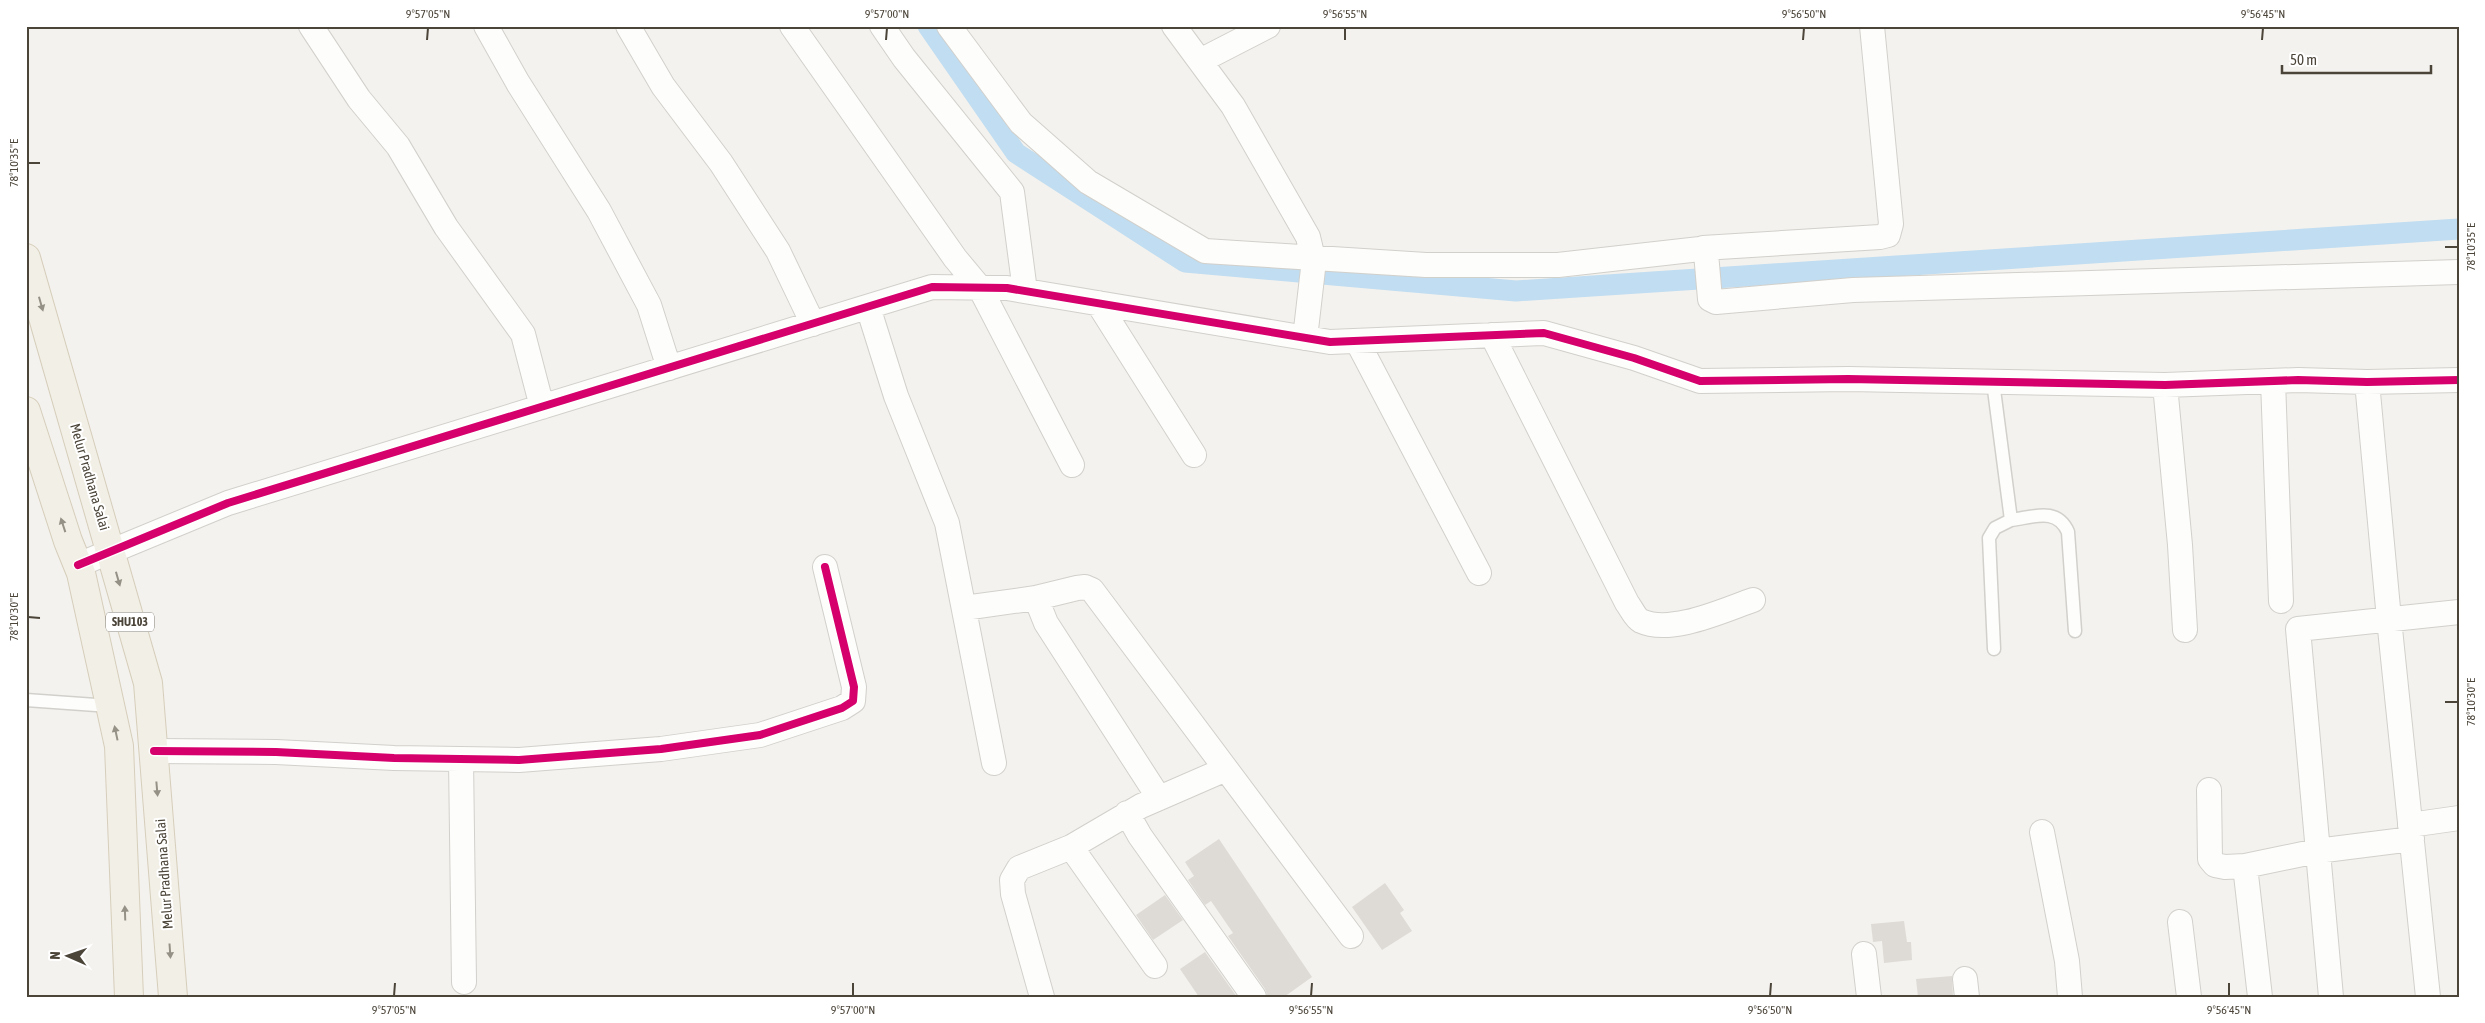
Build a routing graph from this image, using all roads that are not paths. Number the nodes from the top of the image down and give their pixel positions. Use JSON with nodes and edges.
{"nodes":[{"id":1,"x":311,"y":26,"type":"edge"},
{"id":2,"x":486,"y":26,"type":"edge"},
{"id":3,"x":628,"y":26,"type":"edge"},
{"id":4,"x":792,"y":26,"type":"edge"},
{"id":5,"x":882,"y":26,"type":"edge"},
{"id":6,"x":950,"y":26,"type":"edge"},
{"id":7,"x":1174,"y":26,"type":"edge"},
{"id":8,"x":1268,"y":26,"type":"edge"},
{"id":9,"x":1872,"y":26,"type":"edge"},
{"id":10,"x":1200,"y":61,"type":"junction"},
{"id":11,"x":26,"y":258,"type":"edge"},
{"id":12,"x":1706,"y":259,"type":"junction"},
{"id":13,"x":1313,"y":270,"type":"junction"},
{"id":14,"x":2459,"y":272,"type":"edge"},
{"id":15,"x":980,"y":288,"type":"junction"},
{"id":16,"x":1025,"y":291,"type":"junction"},
{"id":17,"x":1098,"y":303,"type":"junction"},
{"id":18,"x":868,"y":307,"type":"junction"},
{"id":19,"x":813,"y":324,"type":"junction"},
{"id":20,"x":1492,"y":335,"type":"junction"},
{"id":21,"x":1305,"y":338,"type":"junction"},
{"id":22,"x":1357,"y":341,"type":"junction"},
{"id":23,"x":669,"y":368,"type":"junction"},
{"id":24,"x":2459,"y":380,"type":"edge"},
{"id":25,"x":2273,"y":381,"type":"junction"},
{"id":26,"x":1993,"y":382,"type":"junction"},
{"id":27,"x":2368,"y":382,"type":"junction"},
{"id":28,"x":2165,"y":385,"type":"junction"},
{"id":29,"x":542,"y":407,"type":"junction"},
{"id":30,"x":26,"y":411,"type":"edge"},
{"id":31,"x":1194,"y":455,"type":"dead end"},
{"id":32,"x":1072,"y":465,"type":"dead end"},
{"id":33,"x":2011,"y":520,"type":"junction"},
{"id":34,"x":111,"y":553,"type":"junction"},
{"id":35,"x":78,"y":565,"type":"junction"},
{"id":36,"x":825,"y":567,"type":"dead end"},
{"id":37,"x":1479,"y":573,"type":"dead end"},
{"id":38,"x":1036,"y":598,"type":"junction"},
{"id":39,"x":1753,"y":600,"type":"dead end"},
{"id":40,"x":2281,"y":601,"type":"dead end"},
{"id":41,"x":964,"y":608,"type":"junction"},
{"id":42,"x":2459,"y":612,"type":"edge"},
{"id":43,"x":2389,"y":619,"type":"junction"},
{"id":44,"x":2185,"y":630,"type":"dead end"},
{"id":45,"x":2076,"y":631,"type":"dead end"},
{"id":46,"x":1994,"y":649,"type":"dead end"},
{"id":47,"x":145,"y":673,"type":"junction"},
{"id":48,"x":108,"y":697,"type":"junction"},
{"id":49,"x":26,"y":700,"type":"edge"},
{"id":50,"x":154,"y":751,"type":"junction"},
{"id":51,"x":461,"y":759,"type":"junction"},
{"id":52,"x":994,"y":763,"type":"dead end"},
{"id":53,"x":1226,"y":768,"type":"junction"},
{"id":54,"x":2209,"y":790,"type":"dead end"},
{"id":55,"x":1159,"y":798,"type":"junction"},
{"id":56,"x":1127,"y":814,"type":"junction"},
{"id":57,"x":2459,"y":818,"type":"edge"},
{"id":58,"x":2042,"y":832,"type":"dead end"},
{"id":59,"x":2411,"y":832,"type":"junction"},
{"id":60,"x":1071,"y":847,"type":"junction"},
{"id":61,"x":2317,"y":851,"type":"junction"},
{"id":62,"x":162,"y":856,"type":"junction"},
{"id":63,"x":123,"y":858,"type":"junction"},
{"id":64,"x":2245,"y":866,"type":"junction"},
{"id":65,"x":2180,"y":922,"type":"dead end"},
{"id":66,"x":1351,"y":936,"type":"dead end"},
{"id":67,"x":1864,"y":954,"type":"dead end"},
{"id":68,"x":1155,"y":966,"type":"dead end"},
{"id":69,"x":464,"y":982,"type":"dead end"},
{"id":70,"x":129,"y":997,"type":"edge"},
{"id":71,"x":173,"y":997,"type":"edge"},
{"id":72,"x":1042,"y":997,"type":"edge"},
{"id":73,"x":1254,"y":997,"type":"edge"},
{"id":74,"x":1868,"y":997,"type":"edge"},
{"id":75,"x":2070,"y":997,"type":"edge"},
{"id":76,"x":2189,"y":997,"type":"edge"},
{"id":77,"x":2260,"y":997,"type":"edge"},
{"id":78,"x":2331,"y":997,"type":"edge"},
{"id":79,"x":2428,"y":997,"type":"edge"}],
"edges":[{"from":1,"to":29,"type":"street"},
{"from":2,"to":23,"type":"street"},
{"from":3,"to":19,"type":"street"},
{"from":4,"to":15,"type":"street"},
{"from":5,"to":16,"type":"street"},
{"from":6,"to":13,"type":"street"},
{"from":7,"to":10,"type":"street"},
{"from":8,"to":10,"type":"street"},
{"from":9,"to":12,"type":"street"},
{"from":10,"to":13,"type":"street"},
{"from":11,"to":34,"type":"main road","name":"Melur Pradhana Salai","number":"SHU103","one_way":true},
{"from":12,"to":13,"type":"street"},
{"from":12,"to":14,"type":"street"},
{"from":13,"to":21,"type":"street"},
{"from":15,"to":16,"type":"street"},
{"from":15,"to":18,"type":"street"},
{"from":15,"to":32,"type":"street"},
{"from":16,"to":17,"type":"street"},
{"from":17,"to":21,"type":"street"},
{"from":17,"to":31,"type":"street"},
{"from":18,"to":19,"type":"street"},
{"from":18,"to":41,"type":"street"},
{"from":19,"to":23,"type":"street"},
{"from":20,"to":22,"type":"street"},
{"from":20,"to":26,"type":"street"},
{"from":20,"to":39,"type":"street"},
{"from":21,"to":22,"type":"street"},
{"from":22,"to":37,"type":"street"},
{"from":23,"to":29,"type":"street"},
{"from":24,"to":27,"type":"street"},
{"from":25,"to":27,"type":"street"},
{"from":25,"to":28,"type":"street"},
{"from":25,"to":40,"type":"street"},
{"from":26,"to":28,"type":"street"},
{"from":26,"to":33,"type":"lane"},
{"from":27,"to":43,"type":"street"},
{"from":28,"to":44,"type":"street"},
{"from":29,"to":34,"type":"street"},
{"from":35,"to":30,"type":"main road","number":"SHU103","one_way":true},
{"from":33,"to":45,"type":"lane"},
{"from":33,"to":46,"type":"lane"},
{"from":34,"to":35,"type":"street"},
{"from":34,"to":47,"type":"main road","name":"Melur Pradhana Salai","number":"SHU103","one_way":true},
{"from":35,"to":48,"type":"main road","number":"SHU103"},
{"from":36,"to":51,"type":"street"},
{"from":38,"to":41,"type":"street"},
{"from":38,"to":53,"type":"street"},
{"from":38,"to":55,"type":"street"},
{"from":41,"to":52,"type":"street"},
{"from":42,"to":43,"type":"street"},
{"from":43,"to":59,"type":"street"},
{"from":43,"to":61,"type":"street"},
{"from":47,"to":48,"type":"main road"},
{"from":47,"to":50,"type":"main road","name":"Melur Pradhana Salai","number":"SHU103"},
{"from":48,"to":49,"type":"lane"},
{"from":63,"to":48,"type":"main road","number":"SHU103","one_way":true},
{"from":50,"to":51,"type":"street"},
{"from":50,"to":62,"type":"main road","name":"Melur Pradhana Salai","number":"SHU103","one_way":true},
{"from":51,"to":69,"type":"street"},
{"from":53,"to":55,"type":"street"},
{"from":53,"to":66,"type":"street"},
{"from":54,"to":64,"type":"street"},
{"from":55,"to":56,"type":"street"},
{"from":56,"to":60,"type":"street"},
{"from":56,"to":73,"type":"street"},
{"from":57,"to":59,"type":"street"},
{"from":58,"to":75,"type":"street"},
{"from":59,"to":61,"type":"street"},
{"from":59,"to":79,"type":"street"},
{"from":60,"to":68,"type":"street"},
{"from":60,"to":72,"type":"street"},
{"from":61,"to":64,"type":"street"},
{"from":61,"to":78,"type":"street"},
{"from":62,"to":63,"type":"main road"},
{"from":62,"to":71,"type":"main road","name":"Melur Pradhana Salai","number":"SHU103","one_way":true},
{"from":70,"to":63,"type":"main road","number":"SHU103","one_way":true},
{"from":64,"to":77,"type":"street"},
{"from":65,"to":76,"type":"street"},
{"from":67,"to":74,"type":"street"}]}
